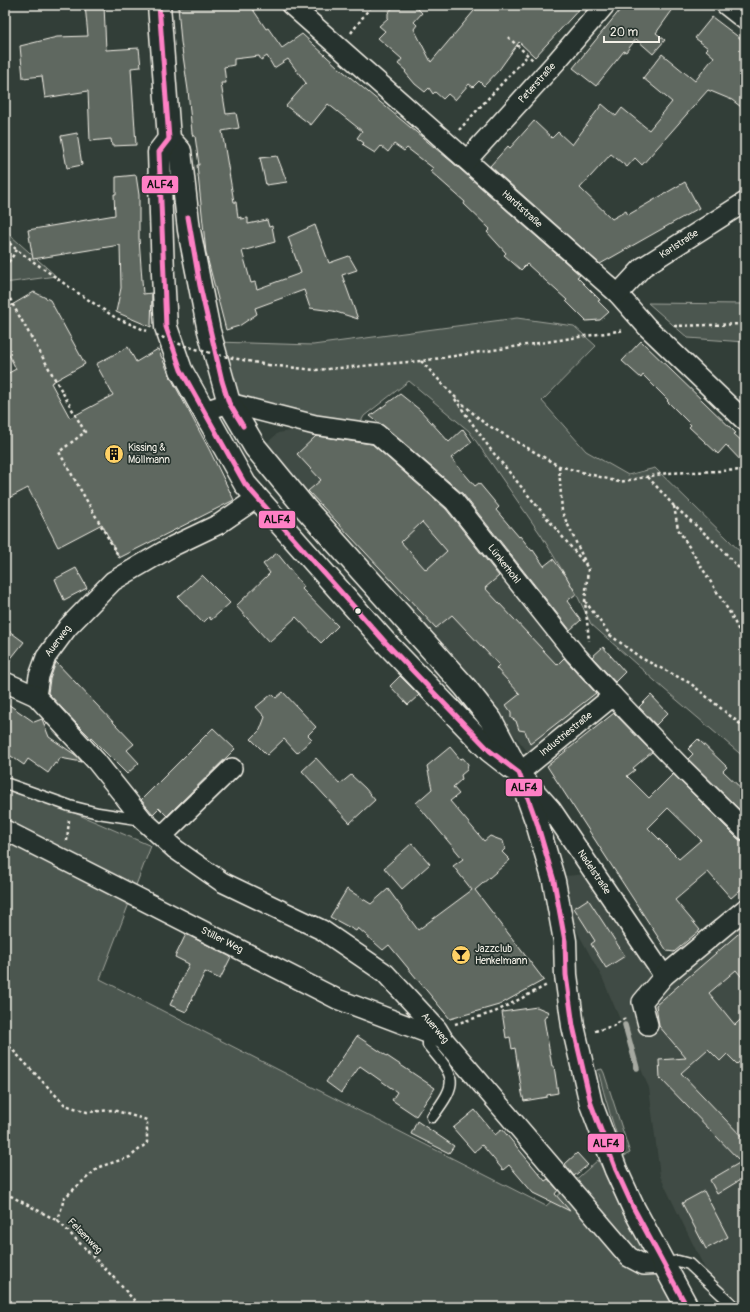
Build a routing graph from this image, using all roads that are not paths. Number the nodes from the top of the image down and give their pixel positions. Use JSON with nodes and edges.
{"nodes":[{"id":1,"x":159,"y":5,"type":"edge"},
{"id":2,"x":291,"y":5,"type":"edge"},
{"id":3,"x":605,"y":5,"type":"edge"},
{"id":4,"x":726,"y":5,"type":"edge"},
{"id":5,"x":745,"y":20,"type":"edge"},
{"id":6,"x":169,"y":139,"type":"junction"},
{"id":7,"x":467,"y":160,"type":"junction"},
{"id":8,"x":745,"y":202,"type":"edge"},
{"id":9,"x":618,"y":294,"type":"junction"},
{"id":10,"x":229,"y":403,"type":"junction"},
{"id":11,"x":204,"y":411,"type":"junction"},
{"id":12,"x":745,"y":421,"type":"edge"},
{"id":13,"x":257,"y":498,"type":"junction"},
{"id":14,"x":5,"y":682,"type":"edge"},
{"id":15,"x":36,"y":696,"type":"junction"},
{"id":16,"x":613,"y":696,"type":"junction"},
{"id":17,"x":232,"y":768,"type":"dead end"},
{"id":18,"x":519,"y":773,"type":"junction"},
{"id":19,"x":5,"y":783,"type":"edge"},
{"id":20,"x":143,"y":820,"type":"junction"},
{"id":21,"x":5,"y":830,"type":"edge"},
{"id":22,"x":745,"y":830,"type":"edge"},
{"id":23,"x":162,"y":836,"type":"junction"},
{"id":24,"x":745,"y":909,"type":"edge"},
{"id":25,"x":664,"y":976,"type":"junction"},
{"id":26,"x":648,"y":1025,"type":"dead end"},
{"id":27,"x":437,"y":1034,"type":"junction"},
{"id":28,"x":432,"y":1117,"type":"dead end"},
{"id":29,"x":664,"y":1264,"type":"junction"},
{"id":30,"x":687,"y":1307,"type":"edge"},
{"id":31,"x":735,"y":1307,"type":"edge"}],
"edges":[{"from":1,"to":6,"type":"main road"},
{"from":2,"to":7,"type":"street","name":"Hardtstraße"},
{"from":3,"to":7,"type":"street","name":"Peterstraße"},
{"from":4,"to":5,"type":"street"},
{"from":6,"to":10,"type":"main road"},
{"from":6,"to":11,"type":"main road"},
{"from":7,"to":9,"type":"street","name":"Hardtstraße"},
{"from":8,"to":9,"type":"street","name":"Karlstraße"},
{"from":9,"to":12,"type":"street","name":"Hardtstraße"},
{"from":10,"to":11,"type":"street"},
{"from":10,"to":16,"type":"street","name":"Lünkerhohl"},
{"from":10,"to":18,"type":"main road"},
{"from":11,"to":13,"type":"main road"},
{"from":13,"to":15,"type":"street","name":"Auerweg"},
{"from":13,"to":18,"type":"main road"},
{"from":14,"to":15,"type":"street"},
{"from":15,"to":20,"type":"street","name":"Auerweg"},
{"from":16,"to":18,"type":"street","name":"Industriestraße"},
{"from":16,"to":22,"type":"street","name":"Lünkerhohl"},
{"from":17,"to":23,"type":"street"},
{"from":18,"to":25,"type":"street","name":"Nadelstraße"},
{"from":18,"to":29,"type":"main road"},
{"from":19,"to":20,"type":"lane"},
{"from":20,"to":23,"type":"street","name":"Auerweg"},
{"from":21,"to":27,"type":"street","name":"Stiller Weg"},
{"from":23,"to":27,"type":"street","name":"Auerweg"},
{"from":24,"to":25,"type":"street"},
{"from":25,"to":26,"type":"street"},
{"from":27,"to":28,"type":"lane"},
{"from":27,"to":29,"type":"street","name":"Auerweg"},
{"from":29,"to":30,"type":"main road"},
{"from":29,"to":31,"type":"lane"}]}
